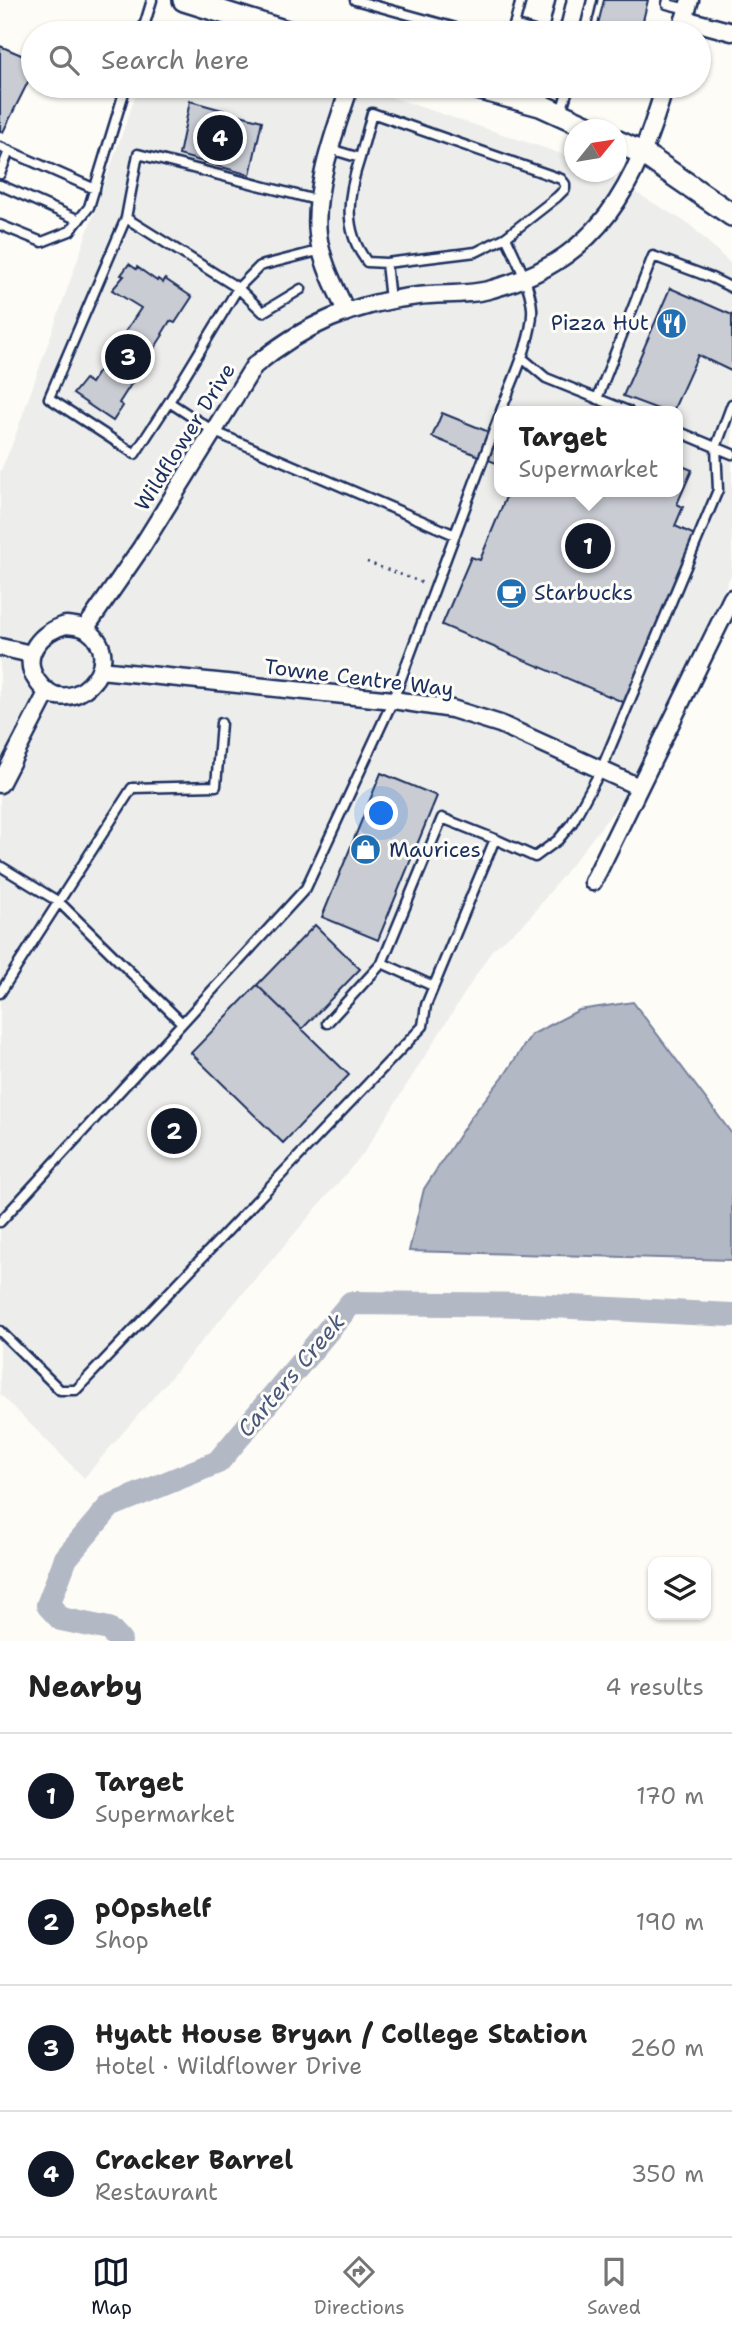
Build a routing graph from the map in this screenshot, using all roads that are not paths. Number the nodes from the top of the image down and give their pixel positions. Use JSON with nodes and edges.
{"nodes":[{"id":1,"x":152,"y":0,"type":"edge"},
{"id":2,"x":184,"y":0,"type":"edge"},
{"id":3,"x":355,"y":0,"type":"edge"},
{"id":4,"x":521,"y":0,"type":"edge"},
{"id":5,"x":561,"y":0,"type":"edge"},
{"id":6,"x":592,"y":0,"type":"edge"},
{"id":7,"x":668,"y":0,"type":"edge"},
{"id":8,"x":685,"y":15,"type":"edge"},
{"id":9,"x":146,"y":21,"type":"edge"},
{"id":10,"x":251,"y":21,"type":"edge"},
{"id":11,"x":430,"y":21,"type":"edge"},
{"id":12,"x":515,"y":21,"type":"edge"},
{"id":13,"x":555,"y":21,"type":"edge"},
{"id":14,"x":587,"y":21,"type":"edge"},
{"id":15,"x":702,"y":21,"type":"edge"},
{"id":16,"x":711,"y":24,"type":"edge"},
{"id":17,"x":732,"y":32,"type":"edge"},
{"id":18,"x":122,"y":98,"type":"edge"},
{"id":19,"x":346,"y":98,"type":"edge"},
{"id":20,"x":510,"y":98,"type":"edge"},
{"id":21,"x":565,"y":98,"type":"edge"},
{"id":22,"x":661,"y":98,"type":"edge"},
{"id":23,"x":561,"y":113,"type":"junction"},
{"id":24,"x":573,"y":119,"type":"edge"},
{"id":25,"x":627,"y":146,"type":"edge"},
{"id":26,"x":4,"y":149,"type":"edge"},
{"id":27,"x":330,"y":149,"type":"junction"},
{"id":28,"x":642,"y":153,"type":"junction"},
{"id":29,"x":360,"y":158,"type":"junction"},
{"id":30,"x":0,"y":174,"type":"edge"},
{"id":31,"x":0,"y":185,"type":"edge"},
{"id":32,"x":95,"y":188,"type":"junction"},
{"id":33,"x":320,"y":201,"type":"junction"},
{"id":34,"x":732,"y":215,"type":"edge"},
{"id":35,"x":126,"y":218,"type":"junction"},
{"id":36,"x":79,"y":220,"type":"junction"},
{"id":37,"x":0,"y":225,"type":"edge"},
{"id":38,"x":506,"y":237,"type":"junction"},
{"id":39,"x":322,"y":250,"type":"junction"},
{"id":40,"x":386,"y":263,"type":"junction"},
{"id":41,"x":524,"y":278,"type":"junction"},
{"id":42,"x":238,"y":288,"type":"junction"},
{"id":43,"x":732,"y":288,"type":"edge"},
{"id":44,"x":301,"y":289,"type":"dead end"},
{"id":45,"x":390,"y":300,"type":"junction"},
{"id":46,"x":346,"y":311,"type":"junction"},
{"id":47,"x":521,"y":357,"type":"junction"},
{"id":48,"x":597,"y":399,"type":"junction"},
{"id":49,"x":169,"y":402,"type":"junction"},
{"id":50,"x":732,"y":404,"type":"edge"},
{"id":51,"x":503,"y":406,"type":"edge"},
{"id":52,"x":615,"y":406,"type":"edge"},
{"id":53,"x":494,"y":430,"type":"edge"},
{"id":54,"x":215,"y":432,"type":"junction"},
{"id":55,"x":683,"y":433,"type":"edge"},
{"id":56,"x":716,"y":447,"type":"junction"},
{"id":57,"x":732,"y":454,"type":"edge"},
{"id":58,"x":455,"y":535,"type":"junction"},
{"id":59,"x":732,"y":598,"type":"edge"},
{"id":60,"x":86,"y":629,"type":"junction"},
{"id":61,"x":0,"y":647,"type":"edge"},
{"id":62,"x":32,"y":654,"type":"junction"},
{"id":63,"x":100,"y":670,"type":"junction"},
{"id":64,"x":48,"y":691,"type":"junction"},
{"id":65,"x":393,"y":700,"type":"junction"},
{"id":66,"x":221,"y":723,"type":"dead end"},
{"id":67,"x":601,"y":770,"type":"junction"},
{"id":68,"x":0,"y":784,"type":"edge"},
{"id":69,"x":639,"y":788,"type":"junction"},
{"id":70,"x":495,"y":839,"type":"junction"},
{"id":71,"x":0,"y":866,"type":"edge"},
{"id":72,"x":593,"y":882,"type":"dead end"},
{"id":73,"x":59,"y":902,"type":"junction"},
{"id":74,"x":382,"y":963,"type":"junction"},
{"id":75,"x":433,"y":986,"type":"junction"},
{"id":76,"x":0,"y":993,"type":"edge"},
{"id":77,"x":182,"y":1023,"type":"junction"},
{"id":78,"x":327,"y":1023,"type":"dead end"},
{"id":79,"x":0,"y":1222,"type":"edge"},
{"id":80,"x":0,"y":1331,"type":"edge"}],
"edges":[{"from":1,"to":9,"type":"lane"},
{"from":2,"to":10,"type":"main road"},
{"from":3,"to":11,"type":"lane"},
{"from":4,"to":12,"type":"lane"},
{"from":5,"to":13,"type":"lane"},
{"from":6,"to":14,"type":"lane"},
{"from":7,"to":8,"type":"lane"},
{"from":8,"to":15,"type":"street"},
{"from":16,"to":17,"type":"street"},
{"from":18,"to":32,"type":"lane"},
{"from":19,"to":27,"type":"street"},
{"from":20,"to":23,"type":"main road"},
{"from":21,"to":23,"type":"lane"},
{"from":22,"to":28,"type":"street","name":"Wildflower Drive"},
{"from":23,"to":24,"type":"main road"},
{"from":25,"to":28,"type":"main road"},
{"from":26,"to":30,"type":"lane"},
{"from":26,"to":32,"type":"lane"},
{"from":27,"to":29,"type":"lane"},
{"from":27,"to":33,"type":"street"},
{"from":28,"to":34,"type":"main road"},
{"from":28,"to":41,"type":"street","name":"Wildflower Drive"},
{"from":29,"to":38,"type":"lane"},
{"from":29,"to":40,"type":"lane"},
{"from":31,"to":36,"type":"lane"},
{"from":32,"to":36,"type":"lane"},
{"from":33,"to":35,"type":"lane"},
{"from":33,"to":39,"type":"street"},
{"from":35,"to":42,"type":"lane"},
{"from":35,"to":49,"type":"lane"},
{"from":36,"to":37,"type":"lane"},
{"from":38,"to":40,"type":"lane"},
{"from":38,"to":41,"type":"lane"},
{"from":39,"to":42,"type":"lane"},
{"from":39,"to":46,"type":"street"},
{"from":40,"to":45,"type":"lane"},
{"from":41,"to":45,"type":"street","name":"Wildflower Drive"},
{"from":41,"to":47,"type":"lane"},
{"from":42,"to":44,"type":"lane"},
{"from":42,"to":49,"type":"lane"},
{"from":43,"to":48,"type":"lane"},
{"from":45,"to":46,"type":"street","name":"Wildflower Drive"},
{"from":46,"to":54,"type":"street","name":"Wildflower Drive"},
{"from":47,"to":48,"type":"lane"},
{"from":47,"to":51,"type":"lane"},
{"from":48,"to":52,"type":"lane"},
{"from":49,"to":54,"type":"lane"},
{"from":50,"to":56,"type":"lane"},
{"from":53,"to":58,"type":"lane"},
{"from":54,"to":58,"type":"lane"},
{"from":54,"to":60,"type":"street","name":"Wildflower Drive"},
{"from":55,"to":56,"type":"lane"},
{"from":56,"to":57,"type":"lane"},
{"from":56,"to":67,"type":"lane"},
{"from":58,"to":65,"type":"lane"},
{"from":59,"to":69,"type":"street"},
{"from":60,"to":62,"type":"street"},
{"from":60,"to":63,"type":"street"},
{"from":61,"to":62,"type":"street"},
{"from":62,"to":64,"type":"street"},
{"from":63,"to":64,"type":"street"},
{"from":63,"to":65,"type":"street","name":"Towne Centre Way"},
{"from":64,"to":68,"type":"street"},
{"from":65,"to":67,"type":"street","name":"Towne Centre Way"},
{"from":65,"to":77,"type":"lane"},
{"from":66,"to":73,"type":"lane"},
{"from":67,"to":69,"type":"street","name":"Towne Centre Way"},
{"from":67,"to":70,"type":"lane"},
{"from":69,"to":72,"type":"street"},
{"from":70,"to":74,"type":"lane"},
{"from":70,"to":75,"type":"lane"},
{"from":71,"to":73,"type":"lane"},
{"from":73,"to":76,"type":"lane"},
{"from":73,"to":77,"type":"lane"},
{"from":74,"to":75,"type":"lane"},
{"from":74,"to":78,"type":"lane"},
{"from":75,"to":80,"type":"lane"},
{"from":77,"to":79,"type":"lane"}]}
